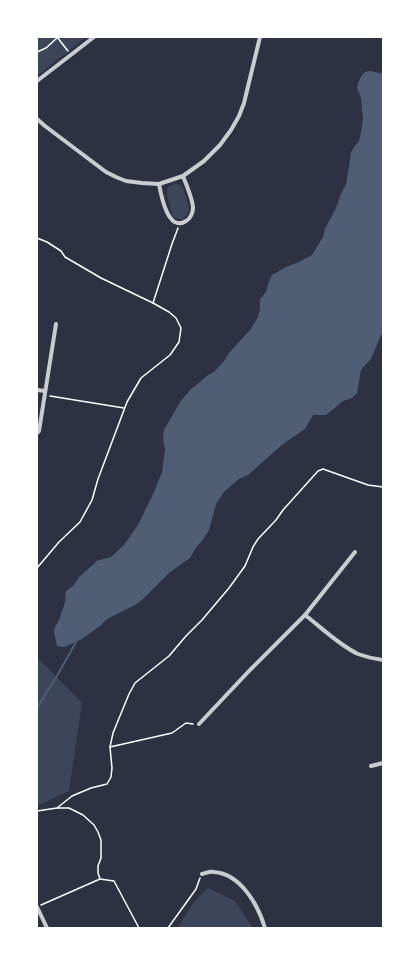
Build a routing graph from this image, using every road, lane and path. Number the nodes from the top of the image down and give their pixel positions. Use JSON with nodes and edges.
{"nodes":[{"id":1,"x":58,"y":37,"type":"edge"},
{"id":2,"x":94,"y":37,"type":"edge"},
{"id":3,"x":260,"y":37,"type":"edge"},
{"id":4,"x":37,"y":52,"type":"edge"},
{"id":5,"x":71,"y":55,"type":"junction"},
{"id":6,"x":37,"y":81,"type":"edge"},
{"id":7,"x":37,"y":119,"type":"edge"},
{"id":8,"x":183,"y":176,"type":"junction"},
{"id":9,"x":159,"y":184,"type":"junction"},
{"id":10,"x":180,"y":223,"type":"junction"},
{"id":11,"x":37,"y":238,"type":"edge"},
{"id":12,"x":153,"y":302,"type":"junction"},
{"id":13,"x":56,"y":324,"type":"dead end"},
{"id":14,"x":37,"y":390,"type":"edge"},
{"id":15,"x":44,"y":393,"type":"junction"},
{"id":16,"x":124,"y":408,"type":"junction"},
{"id":17,"x":37,"y":433,"type":"edge"},
{"id":18,"x":383,"y":486,"type":"edge"},
{"id":19,"x":355,"y":552,"type":"dead end"},
{"id":20,"x":37,"y":568,"type":"edge"},
{"id":21,"x":305,"y":615,"type":"junction"},
{"id":22,"x":383,"y":660,"type":"edge"},
{"id":23,"x":199,"y":724,"type":"joint"},
{"id":24,"x":110,"y":747,"type":"junction"},
{"id":25,"x":383,"y":763,"type":"edge"},
{"id":26,"x":371,"y":766,"type":"dead end"},
{"id":27,"x":57,"y":808,"type":"junction"},
{"id":28,"x":37,"y":811,"type":"edge"},
{"id":29,"x":202,"y":874,"type":"joint"},
{"id":30,"x":100,"y":879,"type":"junction"},
{"id":31,"x":37,"y":907,"type":"edge"},
{"id":32,"x":47,"y":928,"type":"edge"},
{"id":33,"x":139,"y":928,"type":"edge"},
{"id":34,"x":168,"y":928,"type":"edge"},
{"id":35,"x":265,"y":928,"type":"edge"}],
"edges":[{"from":1,"to":4,"type":"path"},
{"from":1,"to":5,"type":"path"},
{"from":2,"to":5,"type":"street"},
{"from":3,"to":8,"type":"street"},
{"from":5,"to":6,"type":"street"},
{"from":7,"to":9,"type":"street"},
{"from":8,"to":9,"type":"street"},
{"from":8,"to":10,"type":"street"},
{"from":9,"to":10,"type":"street"},
{"from":10,"to":12,"type":"path"},
{"from":11,"to":12,"type":"path"},
{"from":12,"to":16,"type":"path"},
{"from":13,"to":15,"type":"street"},
{"from":14,"to":15,"type":"street"},
{"from":15,"to":16,"type":"path"},
{"from":15,"to":17,"type":"street"},
{"from":16,"to":20,"type":"path"},
{"from":18,"to":24,"type":"path"},
{"from":19,"to":21,"type":"street"},
{"from":21,"to":22,"type":"street"},
{"from":21,"to":23,"type":"street"},
{"from":23,"to":24,"type":"path"},
{"from":24,"to":27,"type":"path"},
{"from":25,"to":26,"type":"street"},
{"from":27,"to":28,"type":"path"},
{"from":27,"to":30,"type":"path"},
{"from":29,"to":34,"type":"path"},
{"from":29,"to":35,"type":"street"},
{"from":30,"to":31,"type":"path"},
{"from":30,"to":33,"type":"path"},
{"from":31,"to":32,"type":"street"}]}
